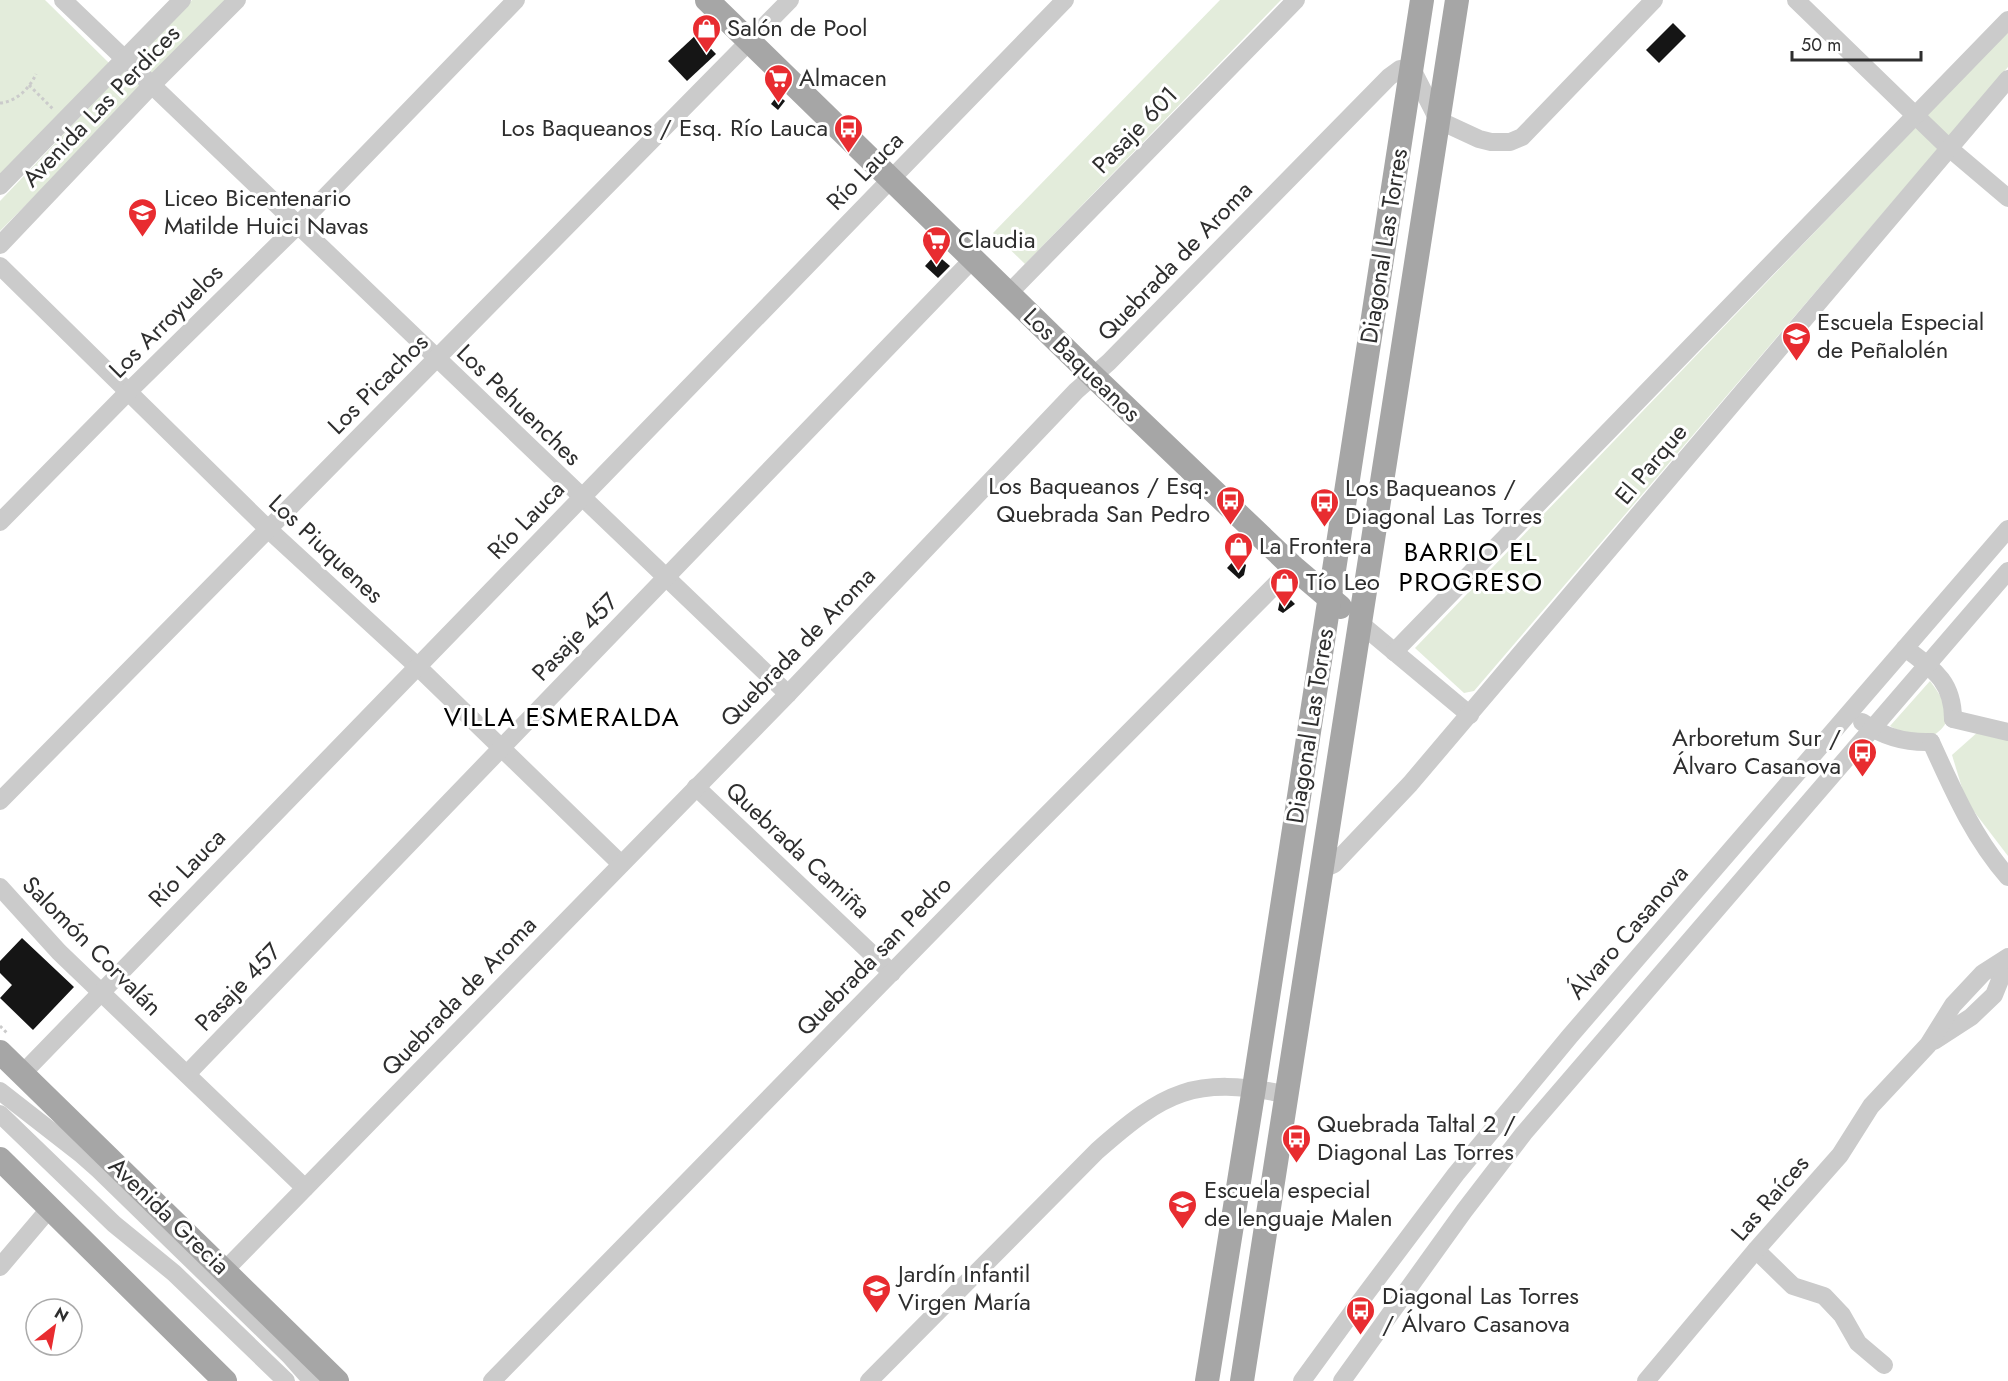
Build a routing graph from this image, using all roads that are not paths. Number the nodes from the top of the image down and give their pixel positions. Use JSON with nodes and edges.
{"nodes":[{"id":1,"x":63,"y":0,"type":"edge"},
{"id":2,"x":182,"y":0,"type":"edge"},
{"id":3,"x":237,"y":0,"type":"edge"},
{"id":4,"x":516,"y":0,"type":"edge"},
{"id":5,"x":707,"y":0,"type":"edge"},
{"id":6,"x":790,"y":0,"type":"edge"},
{"id":7,"x":1065,"y":0,"type":"edge"},
{"id":8,"x":1296,"y":0,"type":"edge"},
{"id":9,"x":1422,"y":0,"type":"edge"},
{"id":10,"x":1457,"y":0,"type":"edge"},
{"id":11,"x":1654,"y":0,"type":"edge"},
{"id":12,"x":1796,"y":0,"type":"edge"},
{"id":13,"x":2008,"y":20,"type":"edge"},
{"id":14,"x":750,"y":41,"type":"junction"},
{"id":15,"x":123,"y":59,"type":"junction"},
{"id":16,"x":1411,"y":67,"type":"junction"},
{"id":17,"x":2008,"y":79,"type":"edge"},
{"id":18,"x":151,"y":86,"type":"junction"},
{"id":19,"x":1914,"y":115,"type":"junction"},
{"id":20,"x":1438,"y":120,"type":"junction"},
{"id":21,"x":1949,"y":148,"type":"junction"},
{"id":22,"x":891,"y":179,"type":"junction"},
{"id":23,"x":0,"y":186,"type":"edge"},
{"id":24,"x":2008,"y":198,"type":"edge"},
{"id":25,"x":297,"y":226,"type":"junction"},
{"id":26,"x":0,"y":245,"type":"edge"},
{"id":27,"x":973,"y":259,"type":"junction"},
{"id":28,"x":0,"y":266,"type":"edge"},
{"id":29,"x":1008,"y":294,"type":"junction"},
{"id":30,"x":436,"y":359,"type":"junction"},
{"id":31,"x":1093,"y":376,"type":"junction"},
{"id":32,"x":128,"y":392,"type":"junction"},
{"id":33,"x":582,"y":497,"type":"junction"},
{"id":34,"x":0,"y":522,"type":"edge"},
{"id":35,"x":268,"y":529,"type":"junction"},
{"id":36,"x":2008,"y":529,"type":"edge"},
{"id":37,"x":1293,"y":567,"type":"junction"},
{"id":38,"x":2008,"y":571,"type":"edge"},
{"id":39,"x":666,"y":578,"type":"junction"},
{"id":40,"x":1330,"y":598,"type":"junction"},
{"id":41,"x":1361,"y":624,"type":"junction"},
{"id":42,"x":1905,"y":648,"type":"junction"},
{"id":43,"x":1394,"y":652,"type":"junction"},
{"id":44,"x":1928,"y":665,"type":"junction"},
{"id":45,"x":417,"y":666,"type":"junction"},
{"id":46,"x":788,"y":694,"type":"junction"},
{"id":47,"x":1849,"y":713,"type":"junction"},
{"id":48,"x":1470,"y":715,"type":"junction"},
{"id":49,"x":1953,"y":719,"type":"junction"},
{"id":50,"x":1871,"y":728,"type":"junction"},
{"id":51,"x":2008,"y":732,"type":"edge"},
{"id":52,"x":1931,"y":742,"type":"junction"},
{"id":53,"x":502,"y":748,"type":"junction"},
{"id":54,"x":696,"y":787,"type":"junction"},
{"id":55,"x":0,"y":801,"type":"edge"},
{"id":56,"x":621,"y":864,"type":"junction"},
{"id":57,"x":1321,"y":870,"type":"junction"},
{"id":58,"x":2008,"y":877,"type":"edge"},
{"id":59,"x":0,"y":887,"type":"edge"},
{"id":60,"x":2008,"y":959,"type":"edge"},
{"id":61,"x":892,"y":973,"type":"junction"},
{"id":62,"x":100,"y":991,"type":"junction"},
{"id":63,"x":0,"y":1052,"type":"edge"},
{"id":64,"x":22,"y":1074,"type":"junction"},
{"id":65,"x":187,"y":1074,"type":"junction"},
{"id":66,"x":1254,"y":1088,"type":"junction"},
{"id":67,"x":0,"y":1091,"type":"edge"},
{"id":68,"x":1285,"y":1094,"type":"junction"},
{"id":69,"x":0,"y":1114,"type":"edge"},
{"id":70,"x":0,"y":1159,"type":"edge"},
{"id":71,"x":305,"y":1188,"type":"junction"},
{"id":72,"x":50,"y":1208,"type":"junction"},
{"id":73,"x":1756,"y":1250,"type":"junction"},
{"id":74,"x":0,"y":1267,"type":"edge"},
{"id":75,"x":225,"y":1270,"type":"junction"},
{"id":76,"x":1353,"y":1311,"type":"junction"},
{"id":77,"x":1378,"y":1330,"type":"junction"},
{"id":78,"x":1884,"y":1365,"type":"dead end"},
{"id":79,"x":225,"y":1381,"type":"edge"},
{"id":80,"x":286,"y":1381,"type":"edge"},
{"id":81,"x":312,"y":1381,"type":"edge"},
{"id":82,"x":337,"y":1381,"type":"edge"},
{"id":83,"x":492,"y":1381,"type":"edge"},
{"id":84,"x":869,"y":1381,"type":"edge"},
{"id":85,"x":1207,"y":1381,"type":"edge"},
{"id":86,"x":1242,"y":1381,"type":"edge"},
{"id":87,"x":1302,"y":1381,"type":"edge"},
{"id":88,"x":1341,"y":1381,"type":"edge"},
{"id":89,"x":1647,"y":1381,"type":"edge"}],
"edges":[{"from":1,"to":15,"type":"street","name":"Los Pehuenches"},
{"from":2,"to":15,"type":"street","name":"Avenida Las Perdices"},
{"from":3,"to":18,"type":"street","name":"Avenida Las Perdices"},
{"from":4,"to":25,"type":"street","name":"Los Arroyuelos"},
{"from":5,"to":14,"type":"main road","name":"Los Baqueanos"},
{"from":6,"to":14,"type":"street","name":"Los Picachos"},
{"from":7,"to":22,"type":"street","name":"Río Lauca"},
{"from":8,"to":29,"type":"street","name":"Pasaje 601"},
{"from":9,"to":16,"type":"main road","name":"Diagonal Las Torres"},
{"from":10,"to":20,"type":"main road","name":"Diagonal Las Torres"},
{"from":11,"to":20,"type":"street"},
{"from":12,"to":19,"type":"street"},
{"from":13,"to":19,"type":"street","name":"El Parque"},
{"from":14,"to":22,"type":"main road","name":"Los Baqueanos"},
{"from":14,"to":30,"type":"street","name":"Los Picachos"},
{"from":15,"to":18,"type":"street","name":"Los Pehuenches"},
{"from":15,"to":23,"type":"street","name":"Avenida Las Perdices"},
{"from":16,"to":20,"type":"street"},
{"from":16,"to":31,"type":"street","name":"Quebrada de Aroma"},
{"from":16,"to":40,"type":"main road","name":"Diagonal Las Torres"},
{"from":17,"to":21,"type":"street","name":"El Parque"},
{"from":18,"to":25,"type":"street","name":"Los Pehuenches"},
{"from":18,"to":26,"type":"street","name":"Avenida Las Perdices"},
{"from":19,"to":21,"type":"street"},
{"from":19,"to":43,"type":"street","name":"El Parque"},
{"from":20,"to":41,"type":"main road","name":"Diagonal Las Torres"},
{"from":21,"to":24,"type":"street"},
{"from":21,"to":48,"type":"street","name":"El Parque"},
{"from":22,"to":27,"type":"main road","name":"Los Baqueanos"},
{"from":22,"to":33,"type":"street","name":"Río Lauca"},
{"from":25,"to":30,"type":"street","name":"Los Pehuenches"},
{"from":25,"to":32,"type":"street","name":"Los Arroyuelos"},
{"from":27,"to":29,"type":"main road","name":"Los Baqueanos"},
{"from":27,"to":39,"type":"street","name":"Pasaje 457"},
{"from":28,"to":32,"type":"street","name":"Los Piuquenes"},
{"from":29,"to":31,"type":"main road","name":"Los Baqueanos"},
{"from":30,"to":33,"type":"street","name":"Los Pehuenches"},
{"from":30,"to":35,"type":"street","name":"Los Picachos"},
{"from":31,"to":37,"type":"main road","name":"Los Baqueanos"},
{"from":31,"to":46,"type":"street","name":"Quebrada de Aroma"},
{"from":32,"to":34,"type":"street","name":"Los Arroyuelos"},
{"from":32,"to":35,"type":"street","name":"Los Piuquenes"},
{"from":33,"to":39,"type":"street","name":"Los Pehuenches"},
{"from":33,"to":45,"type":"street","name":"Río Lauca"},
{"from":35,"to":45,"type":"street","name":"Los Piuquenes"},
{"from":35,"to":55,"type":"street","name":"Los Picachos"},
{"from":36,"to":42,"type":"street","name":"Álvaro Casanova"},
{"from":37,"to":40,"type":"main road","name":"Los Baqueanos"},
{"from":37,"to":61,"type":"street","name":"Quebrada san Pedro"},
{"from":38,"to":44,"type":"street"},
{"from":39,"to":46,"type":"street","name":"Los Pehuenches"},
{"from":39,"to":53,"type":"street","name":"Pasaje 457"},
{"from":40,"to":41,"type":"main road","name":"Los Baqueanos"},
{"from":40,"to":66,"type":"main road","name":"Diagonal Las Torres"},
{"from":41,"to":43,"type":"street","name":"Los Baqueanos"},
{"from":41,"to":57,"type":"main road","name":"Diagonal Las Torres"},
{"from":42,"to":44,"type":"street"},
{"from":42,"to":47,"type":"street","name":"Álvaro Casanova"},
{"from":43,"to":48,"type":"street","name":"Los Baqueanos"},
{"from":44,"to":49,"type":"street"},
{"from":44,"to":50,"type":"street"},
{"from":45,"to":53,"type":"street","name":"Los Piuquenes"},
{"from":45,"to":62,"type":"street","name":"Río Lauca"},
{"from":46,"to":54,"type":"street","name":"Quebrada de Aroma"},
{"from":47,"to":50,"type":"street"},
{"from":47,"to":76,"type":"street","name":"Álvaro Casanova"},
{"from":48,"to":57,"type":"street","name":"El Parque"},
{"from":49,"to":51,"type":"street"},
{"from":49,"to":52,"type":"street"},
{"from":50,"to":52,"type":"street"},
{"from":50,"to":77,"type":"street"},
{"from":52,"to":58,"type":"street"},
{"from":53,"to":56,"type":"street","name":"Los Piuquenes"},
{"from":53,"to":65,"type":"street","name":"Pasaje 457"},
{"from":54,"to":56,"type":"street","name":"Quebrada de Aroma"},
{"from":54,"to":61,"type":"street","name":"Quebrada Camiña"},
{"from":56,"to":71,"type":"street","name":"Quebrada de Aroma"},
{"from":57,"to":68,"type":"main road","name":"Diagonal Las Torres"},
{"from":59,"to":62,"type":"street","name":"Salomón Corvalán"},
{"from":60,"to":73,"type":"street","name":"Las Raíces"},
{"from":61,"to":83,"type":"street","name":"Quebrada san Pedro"},
{"from":62,"to":64,"type":"street","name":"Río Lauca"},
{"from":62,"to":65,"type":"street","name":"Salomón Corvalán"},
{"from":63,"to":64,"type":"main road","name":"Avenida Grecia"},
{"from":64,"to":75,"type":"main road","name":"Avenida Grecia"},
{"from":65,"to":71,"type":"street","name":"Salomón Corvalán"},
{"from":66,"to":68,"type":"street"},
{"from":66,"to":84,"type":"street"},
{"from":66,"to":85,"type":"main road","name":"Diagonal Las Torres"},
{"from":67,"to":81,"type":"street"},
{"from":68,"to":86,"type":"main road","name":"Diagonal Las Torres"},
{"from":69,"to":80,"type":"street"},
{"from":70,"to":72,"type":"main road"},
{"from":71,"to":75,"type":"street","name":"Quebrada de Aroma"},
{"from":72,"to":74,"type":"street"},
{"from":72,"to":79,"type":"main road"},
{"from":73,"to":78,"type":"street"},
{"from":73,"to":89,"type":"street","name":"Las Raíces"},
{"from":75,"to":82,"type":"main road","name":"Avenida Grecia"},
{"from":76,"to":77,"type":"street"},
{"from":76,"to":87,"type":"street","name":"Álvaro Casanova"},
{"from":77,"to":88,"type":"street"}]}
